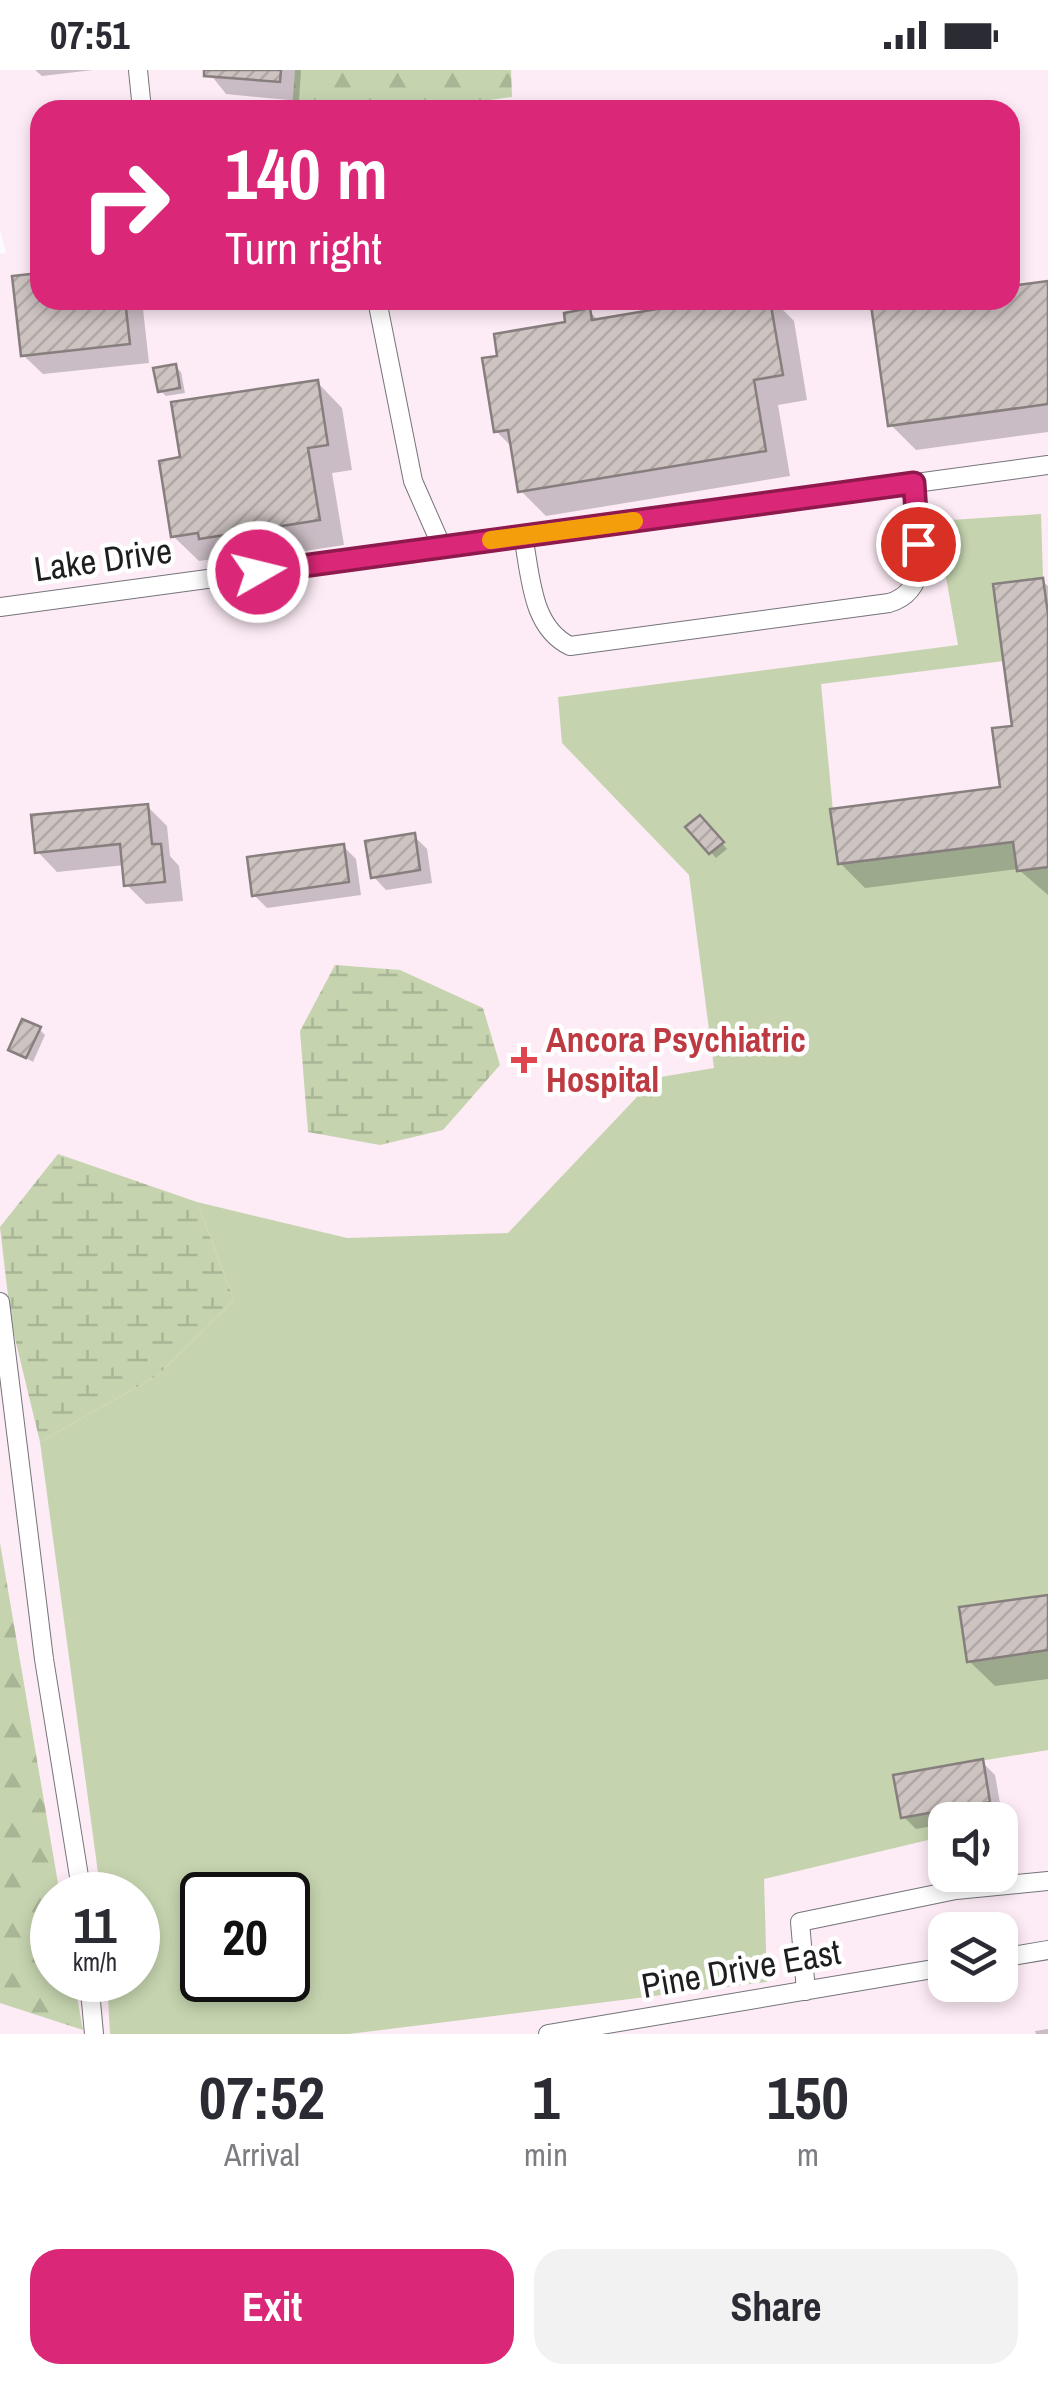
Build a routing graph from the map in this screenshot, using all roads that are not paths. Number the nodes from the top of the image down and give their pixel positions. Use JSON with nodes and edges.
{"nodes":[{"id":1,"x":138,"y":70,"type":"edge"},
{"id":2,"x":141,"y":100,"type":"edge"},
{"id":3,"x":379,"y":310,"type":"edge"},
{"id":4,"x":1048,"y":465,"type":"edge"},
{"id":5,"x":914,"y":483,"type":"junction"},
{"id":6,"x":523,"y":536,"type":"junction"},
{"id":7,"x":442,"y":547,"type":"junction"},
{"id":8,"x":0,"y":606,"type":"edge"},
{"id":9,"x":0,"y":1302,"type":"edge"},
{"id":10,"x":78,"y":1872,"type":"edge"},
{"id":11,"x":1048,"y":1880,"type":"edge"},
{"id":12,"x":1048,"y":1950,"type":"edge"},
{"id":13,"x":1018,"y":1955,"type":"edge"},
{"id":14,"x":928,"y":1971,"type":"edge"},
{"id":15,"x":806,"y":1991,"type":"junction"},
{"id":16,"x":91,"y":2002,"type":"edge"},
{"id":17,"x":94,"y":2034,"type":"edge"},
{"id":18,"x":548,"y":2034,"type":"edge"}],
"edges":[{"from":1,"to":2,"type":"lane"},
{"from":3,"to":7,"type":"lane"},
{"from":4,"to":5,"type":"lane","name":"Lake Drive"},
{"from":5,"to":6,"type":"lane","name":"Lake Drive"},
{"from":5,"to":6,"type":"lane"},
{"from":6,"to":7,"type":"lane","name":"Lake Drive"},
{"from":7,"to":8,"type":"lane","name":"Lake Drive"},
{"from":9,"to":10,"type":"lane"},
{"from":11,"to":15,"type":"lane"},
{"from":12,"to":13,"type":"lane"},
{"from":14,"to":15,"type":"lane","name":"Pine Drive East"},
{"from":15,"to":18,"type":"lane","name":"Pine Drive East"},
{"from":16,"to":17,"type":"lane"}]}
